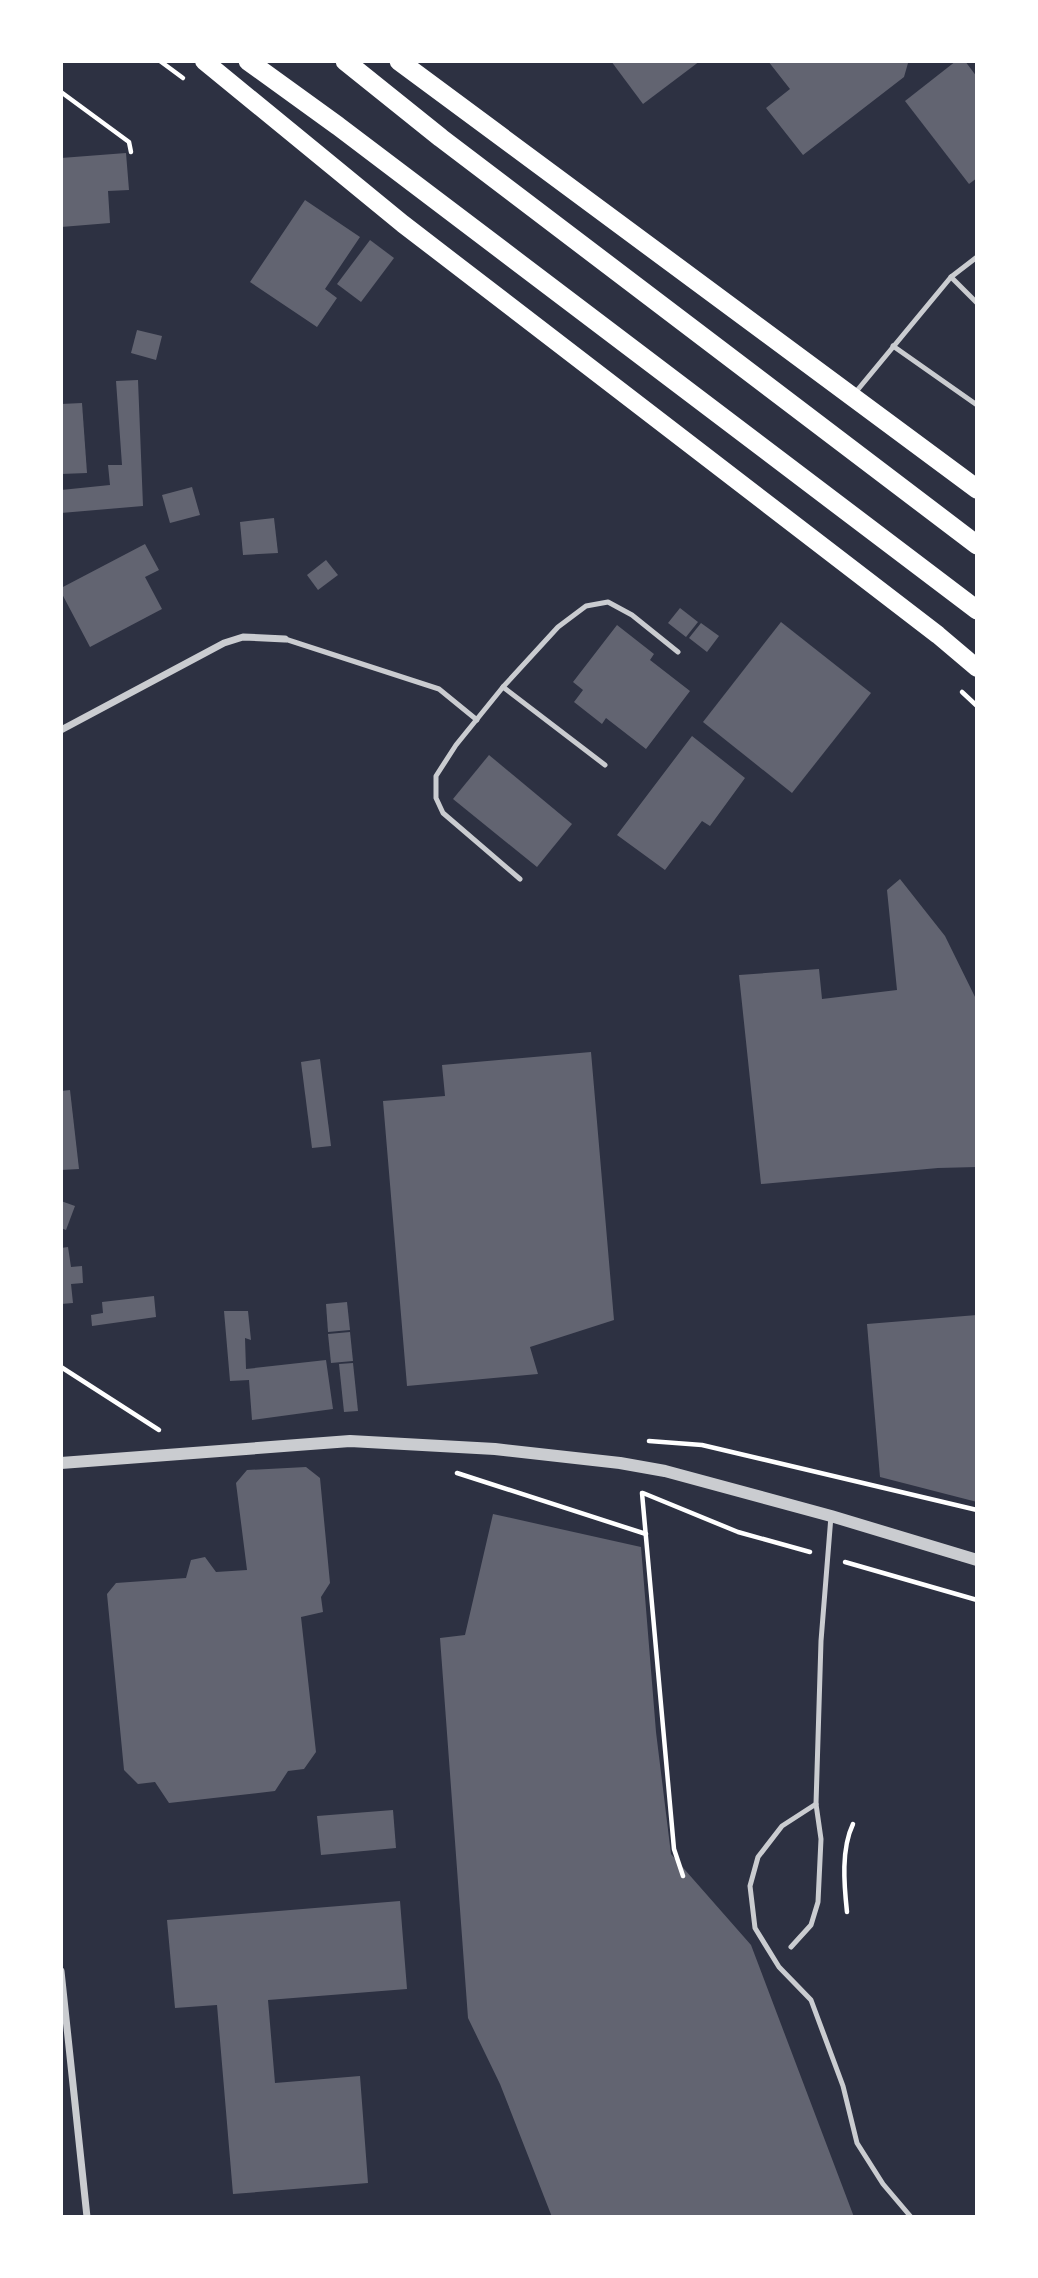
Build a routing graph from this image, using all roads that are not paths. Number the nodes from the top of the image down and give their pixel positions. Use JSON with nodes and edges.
{"nodes":[{"id":1,"x":204,"y":61,"type":"edge"},
{"id":2,"x":248,"y":61,"type":"edge"},
{"id":3,"x":345,"y":61,"type":"edge"},
{"id":4,"x":399,"y":61,"type":"edge"},
{"id":5,"x":977,"y":257,"type":"edge"},
{"id":6,"x":951,"y":277,"type":"junction"},
{"id":7,"x":977,"y":303,"type":"edge"},
{"id":8,"x":893,"y":346,"type":"junction"},
{"id":9,"x":853,"y":395,"type":"junction"},
{"id":10,"x":977,"y":405,"type":"edge"},
{"id":11,"x":977,"y":489,"type":"edge"},
{"id":12,"x":977,"y":545,"type":"edge"},
{"id":13,"x":977,"y":610,"type":"edge"},
{"id":14,"x":285,"y":639,"type":"joint"},
{"id":15,"x":678,"y":652,"type":"dead end"},
{"id":16,"x":977,"y":668,"type":"edge"},
{"id":17,"x":503,"y":687,"type":"junction"},
{"id":18,"x":477,"y":720,"type":"junction"},
{"id":19,"x":61,"y":730,"type":"edge"},
{"id":20,"x":605,"y":765,"type":"dead end"},
{"id":21,"x":520,"y":879,"type":"dead end"},
{"id":22,"x":61,"y":1463,"type":"edge"},
{"id":23,"x":831,"y":1516,"type":"junction"},
{"id":24,"x":977,"y":1560,"type":"edge"},
{"id":25,"x":816,"y":1804,"type":"junction"},
{"id":26,"x":792,"y":1947,"type":"dead end"},
{"id":27,"x":61,"y":1971,"type":"edge"},
{"id":28,"x":87,"y":2217,"type":"edge"},
{"id":29,"x":911,"y":2217,"type":"edge"}],
"edges":[{"from":1,"to":16,"type":"main road"},
{"from":2,"to":13,"type":"highway"},
{"from":3,"to":12,"type":"highway"},
{"from":4,"to":9,"type":"highway"},
{"from":5,"to":6,"type":"lane"},
{"from":6,"to":7,"type":"lane"},
{"from":6,"to":8,"type":"lane"},
{"from":8,"to":9,"type":"lane"},
{"from":8,"to":10,"type":"lane"},
{"from":9,"to":11,"type":"highway"},
{"from":14,"to":18,"type":"lane"},
{"from":14,"to":19,"type":"street"},
{"from":15,"to":17,"type":"lane"},
{"from":17,"to":18,"type":"lane"},
{"from":17,"to":20,"type":"lane"},
{"from":18,"to":21,"type":"lane"},
{"from":22,"to":23,"type":"street"},
{"from":23,"to":24,"type":"street"},
{"from":23,"to":25,"type":"lane"},
{"from":25,"to":26,"type":"lane"},
{"from":25,"to":29,"type":"lane"},
{"from":27,"to":28,"type":"street"}]}
